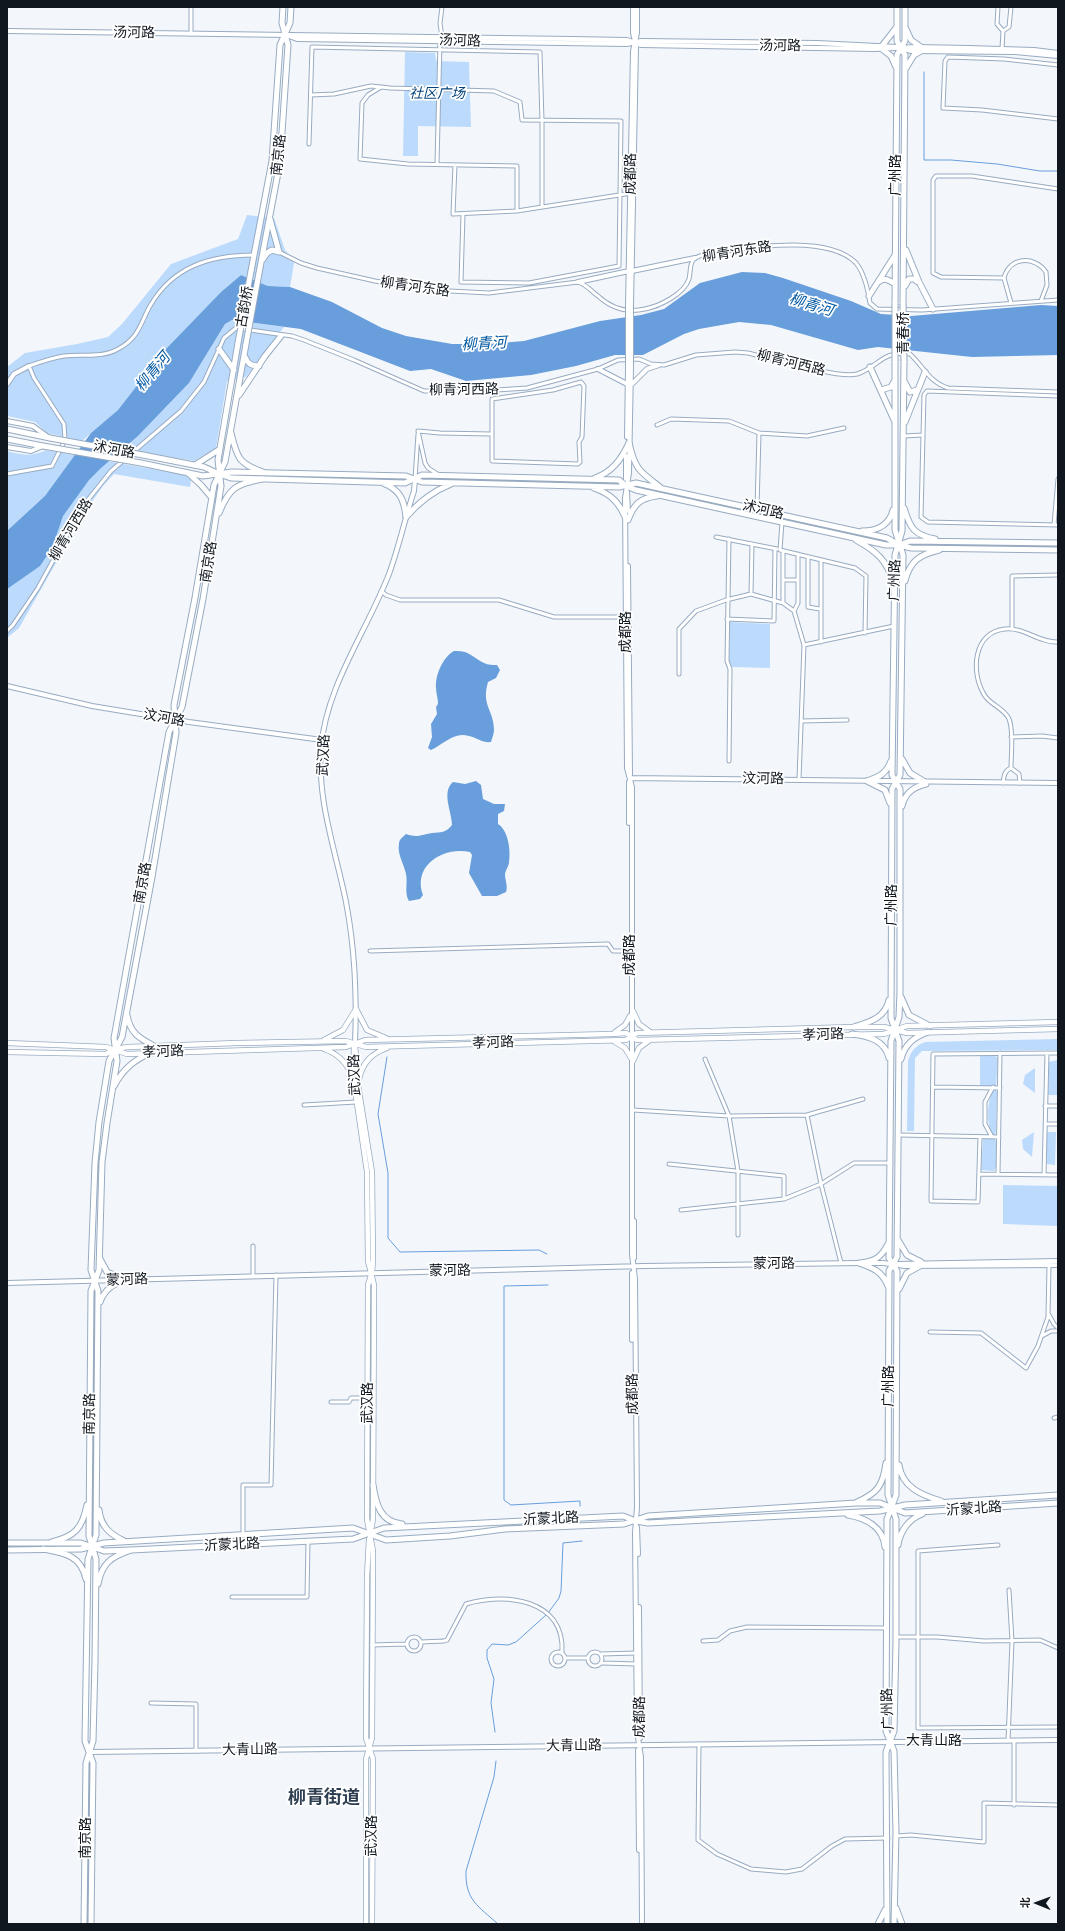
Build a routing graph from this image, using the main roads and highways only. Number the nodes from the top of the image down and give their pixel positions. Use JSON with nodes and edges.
{"nodes":[{"id":1,"x":283,"y":7,"type":"edge"},
{"id":2,"x":291,"y":7,"type":"edge"},
{"id":3,"x":897,"y":7,"type":"edge"},
{"id":4,"x":905,"y":7,"type":"edge"},
{"id":5,"x":897,"y":27,"type":"junction"},
{"id":6,"x":905,"y":28,"type":"junction"},
{"id":7,"x":285,"y":35,"type":"junction"},
{"id":8,"x":902,"y":48,"type":"junction"},
{"id":9,"x":897,"y":70,"type":"junction"},
{"id":10,"x":905,"y":71,"type":"junction"},
{"id":11,"x":269,"y":218,"type":"junction"},
{"id":12,"x":904,"y":246,"type":"junction"},
{"id":13,"x":896,"y":254,"type":"junction"},
{"id":14,"x":261,"y":261,"type":"junction"},
{"id":15,"x":251,"y":272,"type":"joint"},
{"id":16,"x":259,"y":273,"type":"joint"},
{"id":17,"x":879,"y":282,"type":"junction"},
{"id":18,"x":919,"y":282,"type":"junction"},
{"id":19,"x":895,"y":284,"type":"junction"},
{"id":20,"x":904,"y":289,"type":"junction"},
{"id":21,"x":869,"y":296,"type":"road end"},
{"id":22,"x":895,"y":304,"type":"joint"},
{"id":23,"x":903,"y":304,"type":"joint"},
{"id":24,"x":933,"y":309,"type":"road end"},
{"id":25,"x":282,"y":336,"type":"road end"},
{"id":26,"x":238,"y":343,"type":"joint"},
{"id":27,"x":246,"y":344,"type":"joint"},
{"id":28,"x":219,"y":349,"type":"road end"},
{"id":29,"x":244,"y":355,"type":"junction"},
{"id":30,"x":895,"y":361,"type":"joint"},
{"id":31,"x":904,"y":361,"type":"joint"},
{"id":32,"x":259,"y":366,"type":"junction"},
{"id":33,"x":870,"y":367,"type":"road end"},
{"id":34,"x":234,"y":370,"type":"junction"},
{"id":35,"x":925,"y":372,"type":"road end"},
{"id":36,"x":896,"y":379,"type":"junction"},
{"id":37,"x":904,"y":380,"type":"junction"},
{"id":38,"x":882,"y":390,"type":"junction"},
{"id":39,"x":917,"y":390,"type":"junction"},
{"id":40,"x":236,"y":400,"type":"junction"},
{"id":41,"x":896,"y":425,"type":"junction"},
{"id":42,"x":904,"y":425,"type":"junction"},
{"id":43,"x":7,"y":429,"type":"edge"},
{"id":44,"x":231,"y":430,"type":"junction"},
{"id":45,"x":7,"y":439,"type":"edge"},
{"id":46,"x":220,"y":449,"type":"junction"},
{"id":47,"x":195,"y":465,"type":"junction"},
{"id":48,"x":263,"y":472,"type":"junction"},
{"id":49,"x":188,"y":473,"type":"junction"},
{"id":50,"x":219,"y":474,"type":"junction"},
{"id":51,"x":262,"y":479,"type":"junction"},
{"id":52,"x":415,"y":479,"type":"junction"},
{"id":53,"x":591,"y":479,"type":"junction"},
{"id":54,"x":380,"y":482,"type":"junction"},
{"id":55,"x":453,"y":483,"type":"junction"},
{"id":56,"x":589,"y":486,"type":"junction"},
{"id":57,"x":626,"y":486,"type":"junction"},
{"id":58,"x":662,"y":488,"type":"junction"},
{"id":59,"x":660,"y":495,"type":"junction"},
{"id":60,"x":212,"y":498,"type":"junction"},
{"id":61,"x":895,"y":499,"type":"junction"},
{"id":62,"x":903,"y":502,"type":"junction"},
{"id":63,"x":215,"y":524,"type":"junction"},
{"id":64,"x":854,"y":531,"type":"junction"},
{"id":65,"x":850,"y":537,"type":"junction"},
{"id":66,"x":946,"y":542,"type":"junction"},
{"id":67,"x":1058,"y":543,"type":"edge"},
{"id":68,"x":899,"y":545,"type":"junction"},
{"id":69,"x":947,"y":548,"type":"junction"},
{"id":70,"x":1058,"y":550,"type":"edge"},
{"id":71,"x":903,"y":588,"type":"junction"},
{"id":72,"x":894,"y":589,"type":"junction"},
{"id":73,"x":176,"y":720,"type":"junction"},
{"id":74,"x":901,"y":755,"type":"junction"},
{"id":75,"x":893,"y":758,"type":"junction"},
{"id":76,"x":897,"y":782,"type":"junction"},
{"id":77,"x":892,"y":814,"type":"junction"},
{"id":78,"x":900,"y":815,"type":"junction"},
{"id":79,"x":892,"y":992,"type":"junction"},
{"id":80,"x":900,"y":992,"type":"junction"},
{"id":81,"x":127,"y":1010,"type":"junction"},
{"id":82,"x":633,"y":1011,"type":"road end"},
{"id":83,"x":630,"y":1016,"type":"road end"},
{"id":84,"x":1058,"y":1022,"type":"edge"},
{"id":85,"x":930,"y":1026,"type":"junction"},
{"id":86,"x":854,"y":1027,"type":"junction"},
{"id":87,"x":1058,"y":1029,"type":"edge"},
{"id":88,"x":895,"y":1030,"type":"junction"},
{"id":89,"x":928,"y":1032,"type":"junction"},
{"id":90,"x":651,"y":1033,"type":"junction"},
{"id":91,"x":612,"y":1034,"type":"junction"},
{"id":92,"x":852,"y":1034,"type":"junction"},
{"id":93,"x":632,"y":1037,"type":"junction"},
{"id":94,"x":389,"y":1040,"type":"junction"},
{"id":95,"x":611,"y":1040,"type":"junction"},
{"id":96,"x":651,"y":1040,"type":"junction"},
{"id":97,"x":322,"y":1041,"type":"junction"},
{"id":98,"x":7,"y":1043,"type":"edge"},
{"id":99,"x":355,"y":1044,"type":"junction"},
{"id":100,"x":154,"y":1046,"type":"junction"},
{"id":101,"x":390,"y":1046,"type":"junction"},
{"id":102,"x":320,"y":1048,"type":"junction"},
{"id":103,"x":115,"y":1049,"type":"junction"},
{"id":104,"x":7,"y":1052,"type":"edge"},
{"id":105,"x":152,"y":1052,"type":"junction"},
{"id":106,"x":891,"y":1067,"type":"junction"},
{"id":107,"x":899,"y":1067,"type":"junction"},
{"id":108,"x":353,"y":1076,"type":"junction"},
{"id":109,"x":358,"y":1084,"type":"junction"},
{"id":110,"x":112,"y":1091,"type":"junction"},
{"id":111,"x":898,"y":1240,"type":"junction"},
{"id":112,"x":889,"y":1242,"type":"junction"},
{"id":113,"x":99,"y":1257,"type":"junction"},
{"id":114,"x":894,"y":1264,"type":"junction"},
{"id":115,"x":372,"y":1272,"type":"junction"},
{"id":116,"x":95,"y":1281,"type":"junction"},
{"id":117,"x":889,"y":1290,"type":"junction"},
{"id":118,"x":897,"y":1292,"type":"junction"},
{"id":119,"x":98,"y":1307,"type":"junction"},
{"id":120,"x":889,"y":1450,"type":"junction"},
{"id":121,"x":897,"y":1452,"type":"junction"},
{"id":122,"x":373,"y":1485,"type":"junction"},
{"id":123,"x":89,"y":1492,"type":"junction"},
{"id":124,"x":97,"y":1493,"type":"junction"},
{"id":125,"x":1058,"y":1495,"type":"edge"},
{"id":126,"x":946,"y":1502,"type":"junction"},
{"id":127,"x":856,"y":1503,"type":"junction"},
{"id":128,"x":1058,"y":1503,"type":"edge"},
{"id":129,"x":892,"y":1508,"type":"junction"},
{"id":130,"x":927,"y":1512,"type":"junction"},
{"id":131,"x":837,"y":1513,"type":"junction"},
{"id":132,"x":636,"y":1521,"type":"junction"},
{"id":133,"x":417,"y":1526,"type":"junction"},
{"id":134,"x":370,"y":1534,"type":"junction"},
{"id":135,"x":124,"y":1541,"type":"junction"},
{"id":136,"x":52,"y":1542,"type":"junction"},
{"id":137,"x":7,"y":1543,"type":"edge"},
{"id":138,"x":93,"y":1546,"type":"junction"},
{"id":139,"x":43,"y":1549,"type":"junction"},
{"id":140,"x":7,"y":1550,"type":"edge"},
{"id":141,"x":131,"y":1550,"type":"junction"},
{"id":142,"x":896,"y":1564,"type":"junction"},
{"id":143,"x":888,"y":1565,"type":"junction"},
{"id":144,"x":96,"y":1593,"type":"junction"},
{"id":145,"x":88,"y":1594,"type":"junction"},
{"id":146,"x":891,"y":1742,"type":"junction"},
{"id":147,"x":369,"y":1749,"type":"junction"},
{"id":148,"x":90,"y":1752,"type":"junction"},
{"id":149,"x":888,"y":1904,"type":"junction"},
{"id":150,"x":895,"y":1904,"type":"junction"},
{"id":151,"x":84,"y":1924,"type":"edge"},
{"id":152,"x":91,"y":1924,"type":"edge"},
{"id":153,"x":366,"y":1924,"type":"edge"},
{"id":154,"x":372,"y":1924,"type":"edge"},
{"id":155,"x":878,"y":1924,"type":"edge"},
{"id":156,"x":887,"y":1924,"type":"edge"},
{"id":157,"x":894,"y":1924,"type":"edge"},
{"id":158,"x":902,"y":1924,"type":"edge"}],
"edges":[{"from":1,"to":7,"type":"main road","name":"南京路"},
{"from":2,"to":7,"type":"main road","name":"南京路"},
{"from":3,"to":5,"type":"main road","name":"广州路"},
{"from":4,"to":6,"type":"main road","name":"广州路"},
{"from":5,"to":8,"type":"main road","name":"广州路"},
{"from":5,"to":9,"type":"main road"},
{"from":6,"to":8,"type":"main road","name":"广州路"},
{"from":6,"to":10,"type":"main road"},
{"from":7,"to":11,"type":"main road","name":"南京路"},
{"from":7,"to":15,"type":"main road","name":"南京路"},
{"from":8,"to":9,"type":"main road","name":"广州路"},
{"from":8,"to":10,"type":"main road","name":"广州路"},
{"from":9,"to":13,"type":"main road","name":"广州路"},
{"from":10,"to":12,"type":"main road","name":"广州路"},
{"from":11,"to":14,"type":"main road","name":"南京路"},
{"from":11,"to":14,"type":"main road"},
{"from":12,"to":18,"type":"main road"},
{"from":12,"to":20,"type":"main road","name":"广州路"},
{"from":13,"to":17,"type":"main road"},
{"from":13,"to":19,"type":"main road","name":"广州路"},
{"from":14,"to":16,"type":"main road","name":"南京路"},
{"from":15,"to":26,"type":"main road","name":"古韵桥","bridge":true},
{"from":16,"to":27,"type":"main road","name":"古韵桥","bridge":true},
{"from":17,"to":19,"type":"main road"},
{"from":17,"to":21,"type":"main road"},
{"from":18,"to":20,"type":"main road"},
{"from":18,"to":24,"type":"main road"},
{"from":19,"to":22,"type":"main road","name":"广州路"},
{"from":20,"to":23,"type":"main road","name":"广州路"},
{"from":22,"to":30,"type":"main road","name":"青春桥","bridge":true},
{"from":23,"to":31,"type":"main road","name":"青春桥","bridge":true},
{"from":25,"to":32,"type":"main road"},
{"from":26,"to":34,"type":"main road","name":"南京路"},
{"from":27,"to":29,"type":"main road","name":"南京路"},
{"from":28,"to":34,"type":"main road"},
{"from":29,"to":32,"type":"main road"},
{"from":29,"to":40,"type":"main road","name":"南京路"},
{"from":30,"to":36,"type":"main road","name":"广州路"},
{"from":31,"to":37,"type":"main road","name":"广州路"},
{"from":32,"to":40,"type":"main road"},
{"from":33,"to":38,"type":"main road"},
{"from":34,"to":46,"type":"main road","name":"南京路"},
{"from":35,"to":39,"type":"main road"},
{"from":36,"to":38,"type":"main road"},
{"from":36,"to":41,"type":"main road","name":"广州路"},
{"from":37,"to":39,"type":"main road"},
{"from":37,"to":42,"type":"main road","name":"广州路"},
{"from":38,"to":41,"type":"main road"},
{"from":39,"to":42,"type":"main road"},
{"from":40,"to":44,"type":"main road","name":"南京路"},
{"from":41,"to":61,"type":"main road","name":"广州路"},
{"from":42,"to":62,"type":"main road","name":"广州路"},
{"from":43,"to":47,"type":"main road","name":"沭河路","bridge":true},
{"from":44,"to":48,"type":"main road"},
{"from":44,"to":50,"type":"main road","name":"南京路"},
{"from":45,"to":49,"type":"main road","name":"沭河路","bridge":true},
{"from":46,"to":47,"type":"main road"},
{"from":46,"to":50,"type":"main road","name":"南京路"},
{"from":47,"to":50,"type":"main road","name":"沭河路"},
{"from":48,"to":50,"type":"main road","name":"沭河路"},
{"from":48,"to":52,"type":"main road","name":"沭河路"},
{"from":49,"to":50,"type":"main road","name":"沭河路"},
{"from":49,"to":60,"type":"main road"},
{"from":50,"to":51,"type":"main road","name":"沭河路"},
{"from":50,"to":60,"type":"main road","name":"南京路"},
{"from":50,"to":63,"type":"main road","name":"南京路"},
{"from":51,"to":54,"type":"main road","name":"沭河路"},
{"from":51,"to":63,"type":"main road"},
{"from":52,"to":53,"type":"main road","name":"沭河路"},
{"from":52,"to":54,"type":"main road","name":"沭河路"},
{"from":52,"to":55,"type":"main road","name":"沭河路"},
{"from":53,"to":57,"type":"main road","name":"沭河路"},
{"from":53,"to":58,"type":"main road"},
{"from":54,"to":55,"type":"main road"},
{"from":55,"to":56,"type":"main road","name":"沭河路"},
{"from":56,"to":57,"type":"main road","name":"沭河路"},
{"from":56,"to":59,"type":"main road"},
{"from":57,"to":58,"type":"main road","name":"沭河路"},
{"from":57,"to":59,"type":"main road","name":"沭河路"},
{"from":58,"to":64,"type":"main road","name":"沭河路"},
{"from":59,"to":65,"type":"main road","name":"沭河路"},
{"from":60,"to":73,"type":"main road","name":"南京路"},
{"from":61,"to":64,"type":"main road"},
{"from":61,"to":68,"type":"main road","name":"广州路"},
{"from":62,"to":66,"type":"main road"},
{"from":62,"to":68,"type":"main road","name":"广州路"},
{"from":63,"to":73,"type":"main road","name":"南京路"},
{"from":64,"to":68,"type":"main road","name":"沭河路"},
{"from":65,"to":68,"type":"main road","name":"沭河路"},
{"from":65,"to":72,"type":"main road"},
{"from":66,"to":67,"type":"main road","name":"沭河路"},
{"from":66,"to":68,"type":"main road","name":"沭河路"},
{"from":68,"to":69,"type":"main road","name":"沭河路"},
{"from":68,"to":71,"type":"main road","name":"广州路"},
{"from":68,"to":72,"type":"main road","name":"广州路"},
{"from":69,"to":70,"type":"main road","name":"沭河路"},
{"from":69,"to":71,"type":"main road"},
{"from":71,"to":74,"type":"main road","name":"广州路"},
{"from":72,"to":75,"type":"main road","name":"广州路"},
{"from":73,"to":81,"type":"main road","name":"南京路"},
{"from":73,"to":103,"type":"main road","name":"南京路"},
{"from":74,"to":76,"type":"main road","name":"广州路"},
{"from":74,"to":78,"type":"main road"},
{"from":75,"to":76,"type":"main road","name":"广州路"},
{"from":75,"to":77,"type":"main road"},
{"from":76,"to":77,"type":"main road","name":"广州路"},
{"from":76,"to":78,"type":"main road","name":"广州路"},
{"from":77,"to":79,"type":"main road","name":"广州路"},
{"from":78,"to":80,"type":"main road","name":"广州路"},
{"from":79,"to":86,"type":"main road"},
{"from":79,"to":88,"type":"main road","name":"广州路"},
{"from":80,"to":85,"type":"main road"},
{"from":80,"to":88,"type":"main road","name":"广州路"},
{"from":81,"to":100,"type":"main road"},
{"from":81,"to":103,"type":"main road","name":"南京路"},
{"from":82,"to":90,"type":"main road"},
{"from":83,"to":91,"type":"main road"},
{"from":84,"to":85,"type":"main road","name":"孝河路"},
{"from":85,"to":88,"type":"main road","name":"孝河路"},
{"from":86,"to":88,"type":"main road","name":"孝河路"},
{"from":86,"to":90,"type":"main road","name":"孝河路"},
{"from":87,"to":89,"type":"main road","name":"孝河路"},
{"from":88,"to":89,"type":"main road","name":"孝河路"},
{"from":88,"to":92,"type":"main road","name":"孝河路"},
{"from":88,"to":106,"type":"main road","name":"广州路"},
{"from":88,"to":107,"type":"main road","name":"广州路"},
{"from":89,"to":107,"type":"main road"},
{"from":90,"to":93,"type":"main road","name":"孝河路"},
{"from":91,"to":93,"type":"main road","name":"孝河路"},
{"from":91,"to":94,"type":"main road","name":"孝河路"},
{"from":92,"to":96,"type":"main road","name":"孝河路"},
{"from":92,"to":106,"type":"main road"},
{"from":93,"to":95,"type":"main road","name":"孝河路"},
{"from":93,"to":96,"type":"main road","name":"孝河路"},
{"from":94,"to":97,"type":"main road"},
{"from":94,"to":99,"type":"main road","name":"孝河路"},
{"from":95,"to":96,"type":"main road"},
{"from":95,"to":101,"type":"main road","name":"孝河路"},
{"from":97,"to":99,"type":"main road","name":"孝河路"},
{"from":97,"to":100,"type":"main road","name":"孝河路"},
{"from":98,"to":103,"type":"main road","name":"孝河路"},
{"from":99,"to":101,"type":"main road","name":"孝河路"},
{"from":99,"to":102,"type":"main road","name":"孝河路"},
{"from":99,"to":108,"type":"main road","name":"武汉路"},
{"from":99,"to":109,"type":"main road","name":"武汉路"},
{"from":100,"to":103,"type":"main road","name":"孝河路"},
{"from":101,"to":109,"type":"main road"},
{"from":102,"to":105,"type":"main road","name":"孝河路"},
{"from":102,"to":108,"type":"main road"},
{"from":103,"to":104,"type":"main road","name":"孝河路"},
{"from":103,"to":105,"type":"main road","name":"孝河路"},
{"from":103,"to":110,"type":"main road","name":"南京路"},
{"from":103,"to":116,"type":"main road","name":"南京路"},
{"from":105,"to":110,"type":"main road"},
{"from":106,"to":112,"type":"main road","name":"广州路"},
{"from":107,"to":111,"type":"main road","name":"广州路"},
{"from":108,"to":115,"type":"main road","name":"武汉路"},
{"from":109,"to":115,"type":"main road","name":"武汉路"},
{"from":110,"to":113,"type":"main road","name":"南京路"},
{"from":111,"to":114,"type":"main road","name":"广州路"},
{"from":111,"to":118,"type":"main road"},
{"from":112,"to":114,"type":"main road","name":"广州路"},
{"from":112,"to":117,"type":"main road"},
{"from":113,"to":116,"type":"main road","name":"南京路"},
{"from":113,"to":119,"type":"main road"},
{"from":114,"to":117,"type":"main road","name":"广州路"},
{"from":114,"to":118,"type":"main road","name":"广州路"},
{"from":115,"to":122,"type":"main road","name":"武汉路"},
{"from":115,"to":134,"type":"main road","name":"武汉路"},
{"from":116,"to":119,"type":"main road","name":"南京路"},
{"from":116,"to":123,"type":"main road","name":"南京路"},
{"from":117,"to":120,"type":"main road","name":"广州路"},
{"from":118,"to":121,"type":"main road","name":"广州路"},
{"from":119,"to":124,"type":"main road","name":"南京路"},
{"from":120,"to":127,"type":"main road"},
{"from":120,"to":129,"type":"main road","name":"广州路"},
{"from":121,"to":126,"type":"main road"},
{"from":121,"to":129,"type":"main road","name":"广州路"},
{"from":122,"to":133,"type":"main road"},
{"from":122,"to":134,"type":"main road","name":"武汉路"},
{"from":123,"to":136,"type":"main road"},
{"from":123,"to":138,"type":"main road","name":"南京路"},
{"from":124,"to":135,"type":"main road"},
{"from":124,"to":138,"type":"main road","name":"南京路"},
{"from":125,"to":126,"type":"main road","name":"沂蒙北路"},
{"from":126,"to":129,"type":"main road","name":"沂蒙北路"},
{"from":127,"to":129,"type":"main road","name":"沂蒙北路"},
{"from":127,"to":132,"type":"main road","name":"沂蒙北路"},
{"from":128,"to":130,"type":"main road","name":"沂蒙北路"},
{"from":129,"to":130,"type":"main road","name":"沂蒙北路"},
{"from":129,"to":131,"type":"main road","name":"沂蒙北路"},
{"from":129,"to":142,"type":"main road","name":"广州路"},
{"from":129,"to":143,"type":"main road","name":"广州路"},
{"from":130,"to":142,"type":"main road"},
{"from":131,"to":132,"type":"main road","name":"沂蒙北路"},
{"from":131,"to":143,"type":"main road"},
{"from":132,"to":133,"type":"main road","name":"沂蒙北路"},
{"from":132,"to":134,"type":"main road","name":"沂蒙北路"},
{"from":133,"to":134,"type":"main road","name":"沂蒙北路"},
{"from":134,"to":135,"type":"main road","name":"沂蒙北路"},
{"from":134,"to":141,"type":"main road","name":"沂蒙北路"},
{"from":134,"to":147,"type":"main road","name":"武汉路"},
{"from":134,"to":147,"type":"main road","name":"武汉路"},
{"from":135,"to":138,"type":"main road","name":"沂蒙北路"},
{"from":136,"to":137,"type":"main road","name":"沂蒙北路"},
{"from":136,"to":138,"type":"main road","name":"沂蒙北路"},
{"from":138,"to":139,"type":"main road","name":"沂蒙北路"},
{"from":138,"to":141,"type":"main road","name":"沂蒙北路"},
{"from":138,"to":144,"type":"main road","name":"南京路"},
{"from":138,"to":145,"type":"main road","name":"南京路"},
{"from":139,"to":140,"type":"main road","name":"沂蒙北路"},
{"from":139,"to":145,"type":"main road"},
{"from":141,"to":144,"type":"main road"},
{"from":142,"to":146,"type":"main road","name":"广州路"},
{"from":143,"to":146,"type":"main road","name":"广州路"},
{"from":144,"to":148,"type":"main road","name":"南京路"},
{"from":145,"to":148,"type":"main road","name":"南京路"},
{"from":146,"to":149,"type":"main road","name":"广州路"},
{"from":146,"to":150,"type":"main road","name":"广州路"},
{"from":147,"to":153,"type":"main road","name":"武汉路"},
{"from":147,"to":154,"type":"main road","name":"武汉路"},
{"from":148,"to":151,"type":"main road","name":"南京路"},
{"from":148,"to":152,"type":"main road","name":"南京路"},
{"from":149,"to":155,"type":"main road"},
{"from":149,"to":156,"type":"main road","name":"广州路"},
{"from":150,"to":157,"type":"main road","name":"广州路"},
{"from":150,"to":158,"type":"main road"}]}
